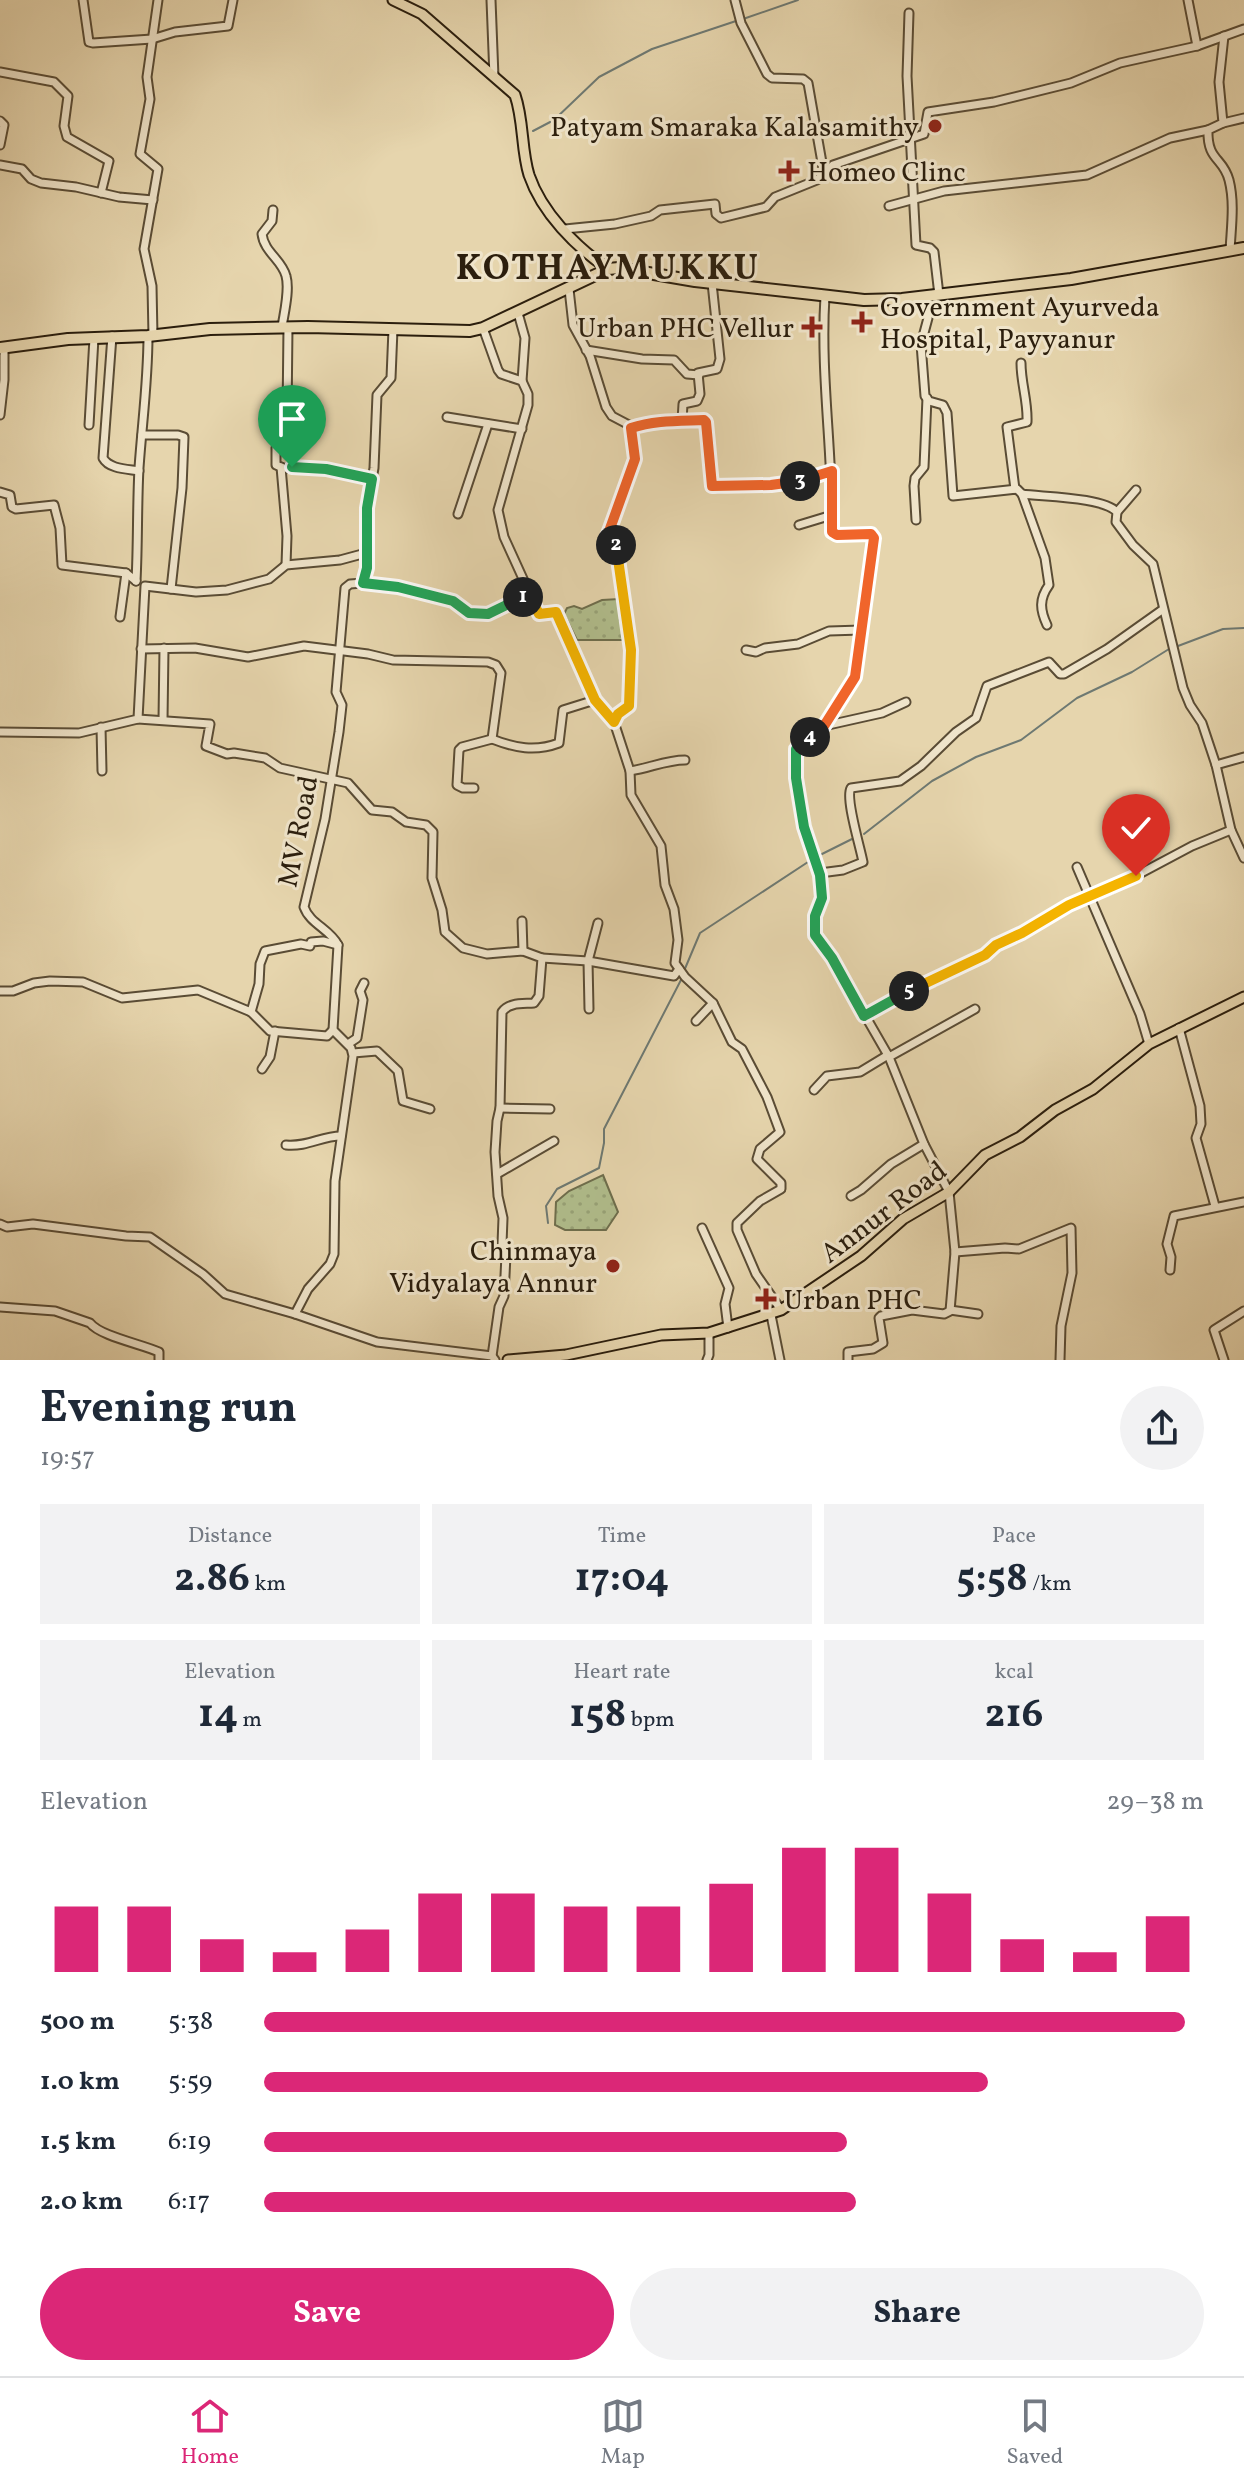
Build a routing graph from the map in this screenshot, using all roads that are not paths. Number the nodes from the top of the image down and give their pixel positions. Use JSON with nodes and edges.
{"nodes":[{"id":1,"x":83,"y":0,"type":"edge"},
{"id":2,"x":158,"y":0,"type":"edge"},
{"id":3,"x":233,"y":0,"type":"edge"},
{"id":4,"x":393,"y":0,"type":"edge"},
{"id":5,"x":491,"y":0,"type":"edge"},
{"id":6,"x":735,"y":0,"type":"edge"},
{"id":7,"x":1188,"y":0,"type":"edge"},
{"id":8,"x":909,"y":13,"type":"dead end"},
{"id":9,"x":1244,"y":29,"type":"edge"},
{"id":10,"x":1224,"y":36,"type":"junction"},
{"id":11,"x":152,"y":39,"type":"junction"},
{"id":12,"x":1197,"y":46,"type":"junction"},
{"id":13,"x":0,"y":72,"type":"edge"},
{"id":14,"x":494,"y":77,"type":"junction"},
{"id":15,"x":1244,"y":118,"type":"edge"},
{"id":16,"x":0,"y":121,"type":"edge"},
{"id":17,"x":1223,"y":123,"type":"junction"},
{"id":18,"x":1208,"y":130,"type":"junction"},
{"id":19,"x":911,"y":139,"type":"junction"},
{"id":20,"x":0,"y":145,"type":"edge"},
{"id":21,"x":0,"y":165,"type":"edge"},
{"id":22,"x":824,"y":174,"type":"junction"},
{"id":23,"x":101,"y":193,"type":"junction"},
{"id":24,"x":915,"y":198,"type":"junction"},
{"id":25,"x":153,"y":200,"type":"junction"},
{"id":26,"x":889,"y":206,"type":"dead end"},
{"id":27,"x":273,"y":210,"type":"dead end"},
{"id":28,"x":565,"y":229,"type":"junction"},
{"id":29,"x":1244,"y":248,"type":"edge"},
{"id":30,"x":1230,"y":251,"type":"junction"},
{"id":31,"x":608,"y":269,"type":"junction"},
{"id":32,"x":712,"y":283,"type":"junction"},
{"id":33,"x":569,"y":289,"type":"junction"},
{"id":34,"x":939,"y":295,"type":"junction"},
{"id":35,"x":825,"y":296,"type":"junction"},
{"id":36,"x":926,"y":297,"type":"junction"},
{"id":37,"x":518,"y":313,"type":"junction"},
{"id":38,"x":285,"y":327,"type":"junction"},
{"id":39,"x":483,"y":328,"type":"junction"},
{"id":40,"x":393,"y":329,"type":"junction"},
{"id":41,"x":112,"y":336,"type":"junction"},
{"id":42,"x":150,"y":336,"type":"junction"},
{"id":43,"x":94,"y":338,"type":"junction"},
{"id":44,"x":2,"y":348,"type":"edge"},
{"id":45,"x":586,"y":350,"type":"junction"},
{"id":46,"x":1021,"y":363,"type":"dead end"},
{"id":47,"x":699,"y":375,"type":"junction"},
{"id":48,"x":522,"y":381,"type":"junction"},
{"id":49,"x":927,"y":398,"type":"junction"},
{"id":50,"x":0,"y":415,"type":"edge"},
{"id":51,"x":447,"y":417,"type":"dead end"},
{"id":52,"x":682,"y":421,"type":"junction"},
{"id":53,"x":488,"y":424,"type":"junction"},
{"id":54,"x":89,"y":425,"type":"dead end"},
{"id":55,"x":631,"y":428,"type":"junction"},
{"id":56,"x":522,"y":429,"type":"junction"},
{"id":57,"x":142,"y":435,"type":"junction"},
{"id":58,"x":281,"y":467,"type":"junction"},
{"id":59,"x":139,"y":471,"type":"junction"},
{"id":60,"x":832,"y":471,"type":"junction"},
{"id":61,"x":372,"y":479,"type":"junction"},
{"id":62,"x":1136,"y":490,"type":"dead end"},
{"id":63,"x":0,"y":492,"type":"edge"},
{"id":64,"x":1019,"y":492,"type":"junction"},
{"id":65,"x":1117,"y":512,"type":"junction"},
{"id":66,"x":458,"y":514,"type":"dead end"},
{"id":67,"x":832,"y":515,"type":"junction"},
{"id":68,"x":916,"y":520,"type":"dead end"},
{"id":69,"x":799,"y":525,"type":"dead end"},
{"id":70,"x":366,"y":553,"type":"junction"},
{"id":71,"x":286,"y":565,"type":"junction"},
{"id":72,"x":126,"y":573,"type":"junction"},
{"id":73,"x":136,"y":581,"type":"junction"},
{"id":74,"x":363,"y":583,"type":"junction"},
{"id":75,"x":145,"y":586,"type":"junction"},
{"id":76,"x":171,"y":589,"type":"junction"},
{"id":77,"x":529,"y":594,"type":"junction"},
{"id":78,"x":1162,"y":610,"type":"junction"},
{"id":79,"x":120,"y":617,"type":"dead end"},
{"id":80,"x":1047,"y":625,"type":"dead end"},
{"id":81,"x":861,"y":630,"type":"junction"},
{"id":82,"x":164,"y":648,"type":"junction"},
{"id":83,"x":141,"y":649,"type":"junction"},
{"id":84,"x":341,"y":650,"type":"junction"},
{"id":85,"x":746,"y":650,"type":"dead end"},
{"id":86,"x":595,"y":700,"type":"junction"},
{"id":87,"x":906,"y":702,"type":"dead end"},
{"id":88,"x":138,"y":719,"type":"junction"},
{"id":89,"x":163,"y":720,"type":"junction"},
{"id":90,"x":614,"y":722,"type":"junction"},
{"id":91,"x":824,"y":726,"type":"junction"},
{"id":92,"x":101,"y":727,"type":"junction"},
{"id":93,"x":0,"y":732,"type":"edge"},
{"id":94,"x":492,"y":739,"type":"junction"},
{"id":95,"x":1244,"y":757,"type":"edge"},
{"id":96,"x":685,"y":760,"type":"dead end"},
{"id":97,"x":1216,"y":765,"type":"junction"},
{"id":98,"x":102,"y":771,"type":"dead end"},
{"id":99,"x":630,"y":771,"type":"junction"},
{"id":100,"x":330,"y":780,"type":"junction"},
{"id":101,"x":474,"y":788,"type":"dead end"},
{"id":102,"x":1231,"y":830,"type":"junction"},
{"id":103,"x":1244,"y":858,"type":"edge"},
{"id":104,"x":1077,"y":867,"type":"dead end"},
{"id":105,"x":820,"y":873,"type":"junction"},
{"id":106,"x":1087,"y":897,"type":"junction"},
{"id":107,"x":314,"y":921,"type":"junction"},
{"id":108,"x":522,"y":921,"type":"dead end"},
{"id":109,"x":598,"y":923,"type":"dead end"},
{"id":110,"x":311,"y":942,"type":"junction"},
{"id":111,"x":338,"y":945,"type":"junction"},
{"id":112,"x":523,"y":951,"type":"junction"},
{"id":113,"x":542,"y":958,"type":"junction"},
{"id":114,"x":588,"y":961,"type":"junction"},
{"id":115,"x":682,"y":973,"type":"junction"},
{"id":116,"x":364,"y":983,"type":"dead end"},
{"id":117,"x":0,"y":991,"type":"edge"},
{"id":118,"x":1244,"y":997,"type":"edge"},
{"id":119,"x":713,"y":1003,"type":"junction"},
{"id":120,"x":589,"y":1009,"type":"dead end"},
{"id":121,"x":975,"y":1009,"type":"dead end"},
{"id":122,"x":251,"y":1012,"type":"junction"},
{"id":123,"x":864,"y":1016,"type":"junction"},
{"id":124,"x":696,"y":1021,"type":"dead end"},
{"id":125,"x":1179,"y":1028,"type":"junction"},
{"id":126,"x":333,"y":1030,"type":"junction"},
{"id":127,"x":275,"y":1031,"type":"junction"},
{"id":128,"x":348,"y":1044,"type":"junction"},
{"id":129,"x":1149,"y":1044,"type":"junction"},
{"id":130,"x":353,"y":1053,"type":"junction"},
{"id":131,"x":888,"y":1056,"type":"junction"},
{"id":132,"x":262,"y":1069,"type":"dead end"},
{"id":133,"x":814,"y":1090,"type":"dead end"},
{"id":134,"x":500,"y":1108,"type":"junction"},
{"id":135,"x":430,"y":1109,"type":"dead end"},
{"id":136,"x":550,"y":1109,"type":"dead end"},
{"id":137,"x":341,"y":1136,"type":"junction"},
{"id":138,"x":554,"y":1141,"type":"dead end"},
{"id":139,"x":924,"y":1144,"type":"junction"},
{"id":140,"x":286,"y":1145,"type":"dead end"},
{"id":141,"x":497,"y":1174,"type":"junction"},
{"id":142,"x":949,"y":1192,"type":"junction"},
{"id":143,"x":851,"y":1196,"type":"dead end"},
{"id":144,"x":1244,"y":1202,"type":"edge"},
{"id":145,"x":1215,"y":1206,"type":"junction"},
{"id":146,"x":0,"y":1224,"type":"edge"},
{"id":147,"x":702,"y":1228,"type":"dead end"},
{"id":148,"x":955,"y":1252,"type":"junction"},
{"id":149,"x":1170,"y":1270,"type":"dead end"},
{"id":150,"x":0,"y":1307,"type":"edge"},
{"id":151,"x":950,"y":1310,"type":"junction"},
{"id":152,"x":1244,"y":1311,"type":"edge"},
{"id":153,"x":776,"y":1313,"type":"junction"},
{"id":154,"x":295,"y":1314,"type":"junction"},
{"id":155,"x":978,"y":1314,"type":"dead end"},
{"id":156,"x":728,"y":1328,"type":"junction"},
{"id":157,"x":709,"y":1333,"type":"junction"},
{"id":158,"x":493,"y":1358,"type":"edge"},
{"id":159,"x":159,"y":1360,"type":"edge"},
{"id":160,"x":508,"y":1360,"type":"edge"},
{"id":161,"x":707,"y":1360,"type":"edge"},
{"id":162,"x":780,"y":1360,"type":"edge"},
{"id":163,"x":848,"y":1360,"type":"edge"},
{"id":164,"x":1060,"y":1360,"type":"edge"},
{"id":165,"x":1224,"y":1360,"type":"edge"}],
"edges":[{"from":1,"to":11,"type":"street"},
{"from":2,"to":11,"type":"street"},
{"from":3,"to":11,"type":"street"},
{"from":4,"to":14,"type":"main road"},
{"from":5,"to":14,"type":"street"},
{"from":6,"to":22,"type":"street"},
{"from":7,"to":12,"type":"street"},
{"from":8,"to":19,"type":"street"},
{"from":9,"to":10,"type":"street"},
{"from":10,"to":12,"type":"street"},
{"from":10,"to":17,"type":"street"},
{"from":11,"to":25,"type":"street"},
{"from":12,"to":19,"type":"street"},
{"from":13,"to":23,"type":"street"},
{"from":14,"to":28,"type":"main road"},
{"from":15,"to":17,"type":"street"},
{"from":16,"to":20,"type":"street"},
{"from":17,"to":18,"type":"street"},
{"from":18,"to":24,"type":"street"},
{"from":18,"to":30,"type":"street"},
{"from":19,"to":22,"type":"street"},
{"from":19,"to":24,"type":"street"},
{"from":21,"to":23,"type":"street"},
{"from":22,"to":28,"type":"street"},
{"from":23,"to":25,"type":"street"},
{"from":24,"to":26,"type":"street"},
{"from":24,"to":34,"type":"street"},
{"from":25,"to":42,"type":"street"},
{"from":27,"to":38,"type":"street"},
{"from":28,"to":31,"type":"main road"},
{"from":29,"to":30,"type":"highway"},
{"from":30,"to":34,"type":"highway"},
{"from":31,"to":32,"type":"highway"},
{"from":31,"to":33,"type":"highway"},
{"from":32,"to":35,"type":"highway"},
{"from":32,"to":47,"type":"street"},
{"from":33,"to":37,"type":"highway"},
{"from":33,"to":45,"type":"street"},
{"from":34,"to":36,"type":"highway"},
{"from":35,"to":36,"type":"highway"},
{"from":35,"to":60,"type":"street"},
{"from":36,"to":49,"type":"street"},
{"from":37,"to":39,"type":"highway"},
{"from":37,"to":48,"type":"street"},
{"from":38,"to":40,"type":"highway"},
{"from":38,"to":42,"type":"highway"},
{"from":38,"to":58,"type":"street"},
{"from":39,"to":40,"type":"highway"},
{"from":39,"to":48,"type":"street"},
{"from":40,"to":61,"type":"street"},
{"from":41,"to":42,"type":"highway"},
{"from":41,"to":43,"type":"highway"},
{"from":41,"to":59,"type":"street"},
{"from":42,"to":57,"type":"street"},
{"from":43,"to":44,"type":"highway"},
{"from":43,"to":54,"type":"street"},
{"from":44,"to":50,"type":"street"},
{"from":45,"to":47,"type":"street"},
{"from":45,"to":55,"type":"street"},
{"from":46,"to":64,"type":"street"},
{"from":47,"to":52,"type":"street"},
{"from":48,"to":56,"type":"street"},
{"from":49,"to":64,"type":"street"},
{"from":49,"to":68,"type":"street"},
{"from":51,"to":53,"type":"street"},
{"from":52,"to":55,"type":"street"},
{"from":52,"to":60,"type":"street"},
{"from":53,"to":56,"type":"street"},
{"from":53,"to":66,"type":"street"},
{"from":55,"to":90,"type":"street"},
{"from":56,"to":77,"type":"street"},
{"from":57,"to":59,"type":"street"},
{"from":57,"to":76,"type":"street"},
{"from":58,"to":61,"type":"street"},
{"from":58,"to":71,"type":"street"},
{"from":59,"to":73,"type":"street"},
{"from":60,"to":67,"type":"street"},
{"from":61,"to":70,"type":"street"},
{"from":62,"to":65,"type":"street"},
{"from":63,"to":72,"type":"street"},
{"from":64,"to":65,"type":"street"},
{"from":64,"to":80,"type":"street"},
{"from":65,"to":78,"type":"street"},
{"from":67,"to":69,"type":"street"},
{"from":67,"to":81,"type":"street"},
{"from":70,"to":71,"type":"street"},
{"from":70,"to":74,"type":"street"},
{"from":71,"to":76,"type":"street"},
{"from":72,"to":73,"type":"street"},
{"from":72,"to":79,"type":"street"},
{"from":73,"to":75,"type":"street"},
{"from":74,"to":77,"type":"street"},
{"from":74,"to":84,"type":"street","name":"MV Road"},
{"from":75,"to":76,"type":"street"},
{"from":75,"to":83,"type":"street"},
{"from":77,"to":86,"type":"street"},
{"from":78,"to":97,"type":"street"},
{"from":78,"to":105,"type":"street"},
{"from":81,"to":85,"type":"street"},
{"from":81,"to":91,"type":"street"},
{"from":82,"to":83,"type":"street"},
{"from":82,"to":84,"type":"street"},
{"from":82,"to":89,"type":"street"},
{"from":83,"to":88,"type":"street"},
{"from":84,"to":94,"type":"street"},
{"from":84,"to":100,"type":"street","name":"MV Road"},
{"from":86,"to":90,"type":"street"},
{"from":86,"to":94,"type":"street"},
{"from":87,"to":91,"type":"street"},
{"from":88,"to":89,"type":"street"},
{"from":88,"to":92,"type":"street"},
{"from":89,"to":100,"type":"street"},
{"from":90,"to":99,"type":"street"},
{"from":91,"to":105,"type":"street"},
{"from":92,"to":93,"type":"street"},
{"from":92,"to":98,"type":"street"},
{"from":94,"to":101,"type":"street"},
{"from":95,"to":97,"type":"street"},
{"from":96,"to":99,"type":"street"},
{"from":97,"to":102,"type":"street"},
{"from":99,"to":115,"type":"street"},
{"from":100,"to":107,"type":"street","name":"MV Road"},
{"from":100,"to":112,"type":"street"},
{"from":102,"to":103,"type":"street"},
{"from":102,"to":106,"type":"street"},
{"from":104,"to":106,"type":"street"},
{"from":105,"to":123,"type":"street"},
{"from":106,"to":123,"type":"street"},
{"from":106,"to":129,"type":"street"},
{"from":107,"to":110,"type":"street"},
{"from":107,"to":111,"type":"street","name":"MV Road"},
{"from":108,"to":112,"type":"street"},
{"from":109,"to":114,"type":"street"},
{"from":110,"to":111,"type":"street"},
{"from":110,"to":122,"type":"street"},
{"from":111,"to":126,"type":"street"},
{"from":112,"to":113,"type":"street"},
{"from":113,"to":114,"type":"street"},
{"from":113,"to":134,"type":"street"},
{"from":114,"to":115,"type":"street"},
{"from":114,"to":120,"type":"street"},
{"from":115,"to":119,"type":"street"},
{"from":116,"to":128,"type":"street"},
{"from":117,"to":122,"type":"street"},
{"from":118,"to":125,"type":"main road","name":"Annur Road"},
{"from":119,"to":124,"type":"street"},
{"from":119,"to":153,"type":"street"},
{"from":121,"to":131,"type":"street"},
{"from":122,"to":127,"type":"street"},
{"from":123,"to":131,"type":"street"},
{"from":125,"to":129,"type":"main road","name":"Annur Road"},
{"from":125,"to":145,"type":"street"},
{"from":126,"to":127,"type":"street"},
{"from":126,"to":128,"type":"street"},
{"from":127,"to":132,"type":"street"},
{"from":128,"to":130,"type":"street"},
{"from":129,"to":142,"type":"main road","name":"Annur Road"},
{"from":130,"to":135,"type":"street"},
{"from":130,"to":137,"type":"street"},
{"from":131,"to":133,"type":"street"},
{"from":131,"to":139,"type":"street"},
{"from":134,"to":136,"type":"street"},
{"from":134,"to":141,"type":"street"},
{"from":137,"to":140,"type":"street"},
{"from":137,"to":154,"type":"street"},
{"from":138,"to":141,"type":"street"},
{"from":139,"to":142,"type":"street"},
{"from":139,"to":143,"type":"street"},
{"from":141,"to":158,"type":"street"},
{"from":142,"to":148,"type":"street"},
{"from":142,"to":153,"type":"main road","name":"Annur Road"},
{"from":144,"to":145,"type":"street"},
{"from":145,"to":149,"type":"street"},
{"from":146,"to":154,"type":"street"},
{"from":147,"to":156,"type":"street"},
{"from":148,"to":151,"type":"street"},
{"from":148,"to":164,"type":"street"},
{"from":150,"to":159,"type":"street"},
{"from":151,"to":155,"type":"street"},
{"from":151,"to":163,"type":"street"},
{"from":152,"to":165,"type":"street"},
{"from":153,"to":156,"type":"main road","name":"Annur Road"},
{"from":153,"to":162,"type":"street"},
{"from":154,"to":158,"type":"street"},
{"from":156,"to":157,"type":"main road","name":"Annur Road"},
{"from":157,"to":160,"type":"main road","name":"Annur Road"},
{"from":157,"to":161,"type":"street"}]}
